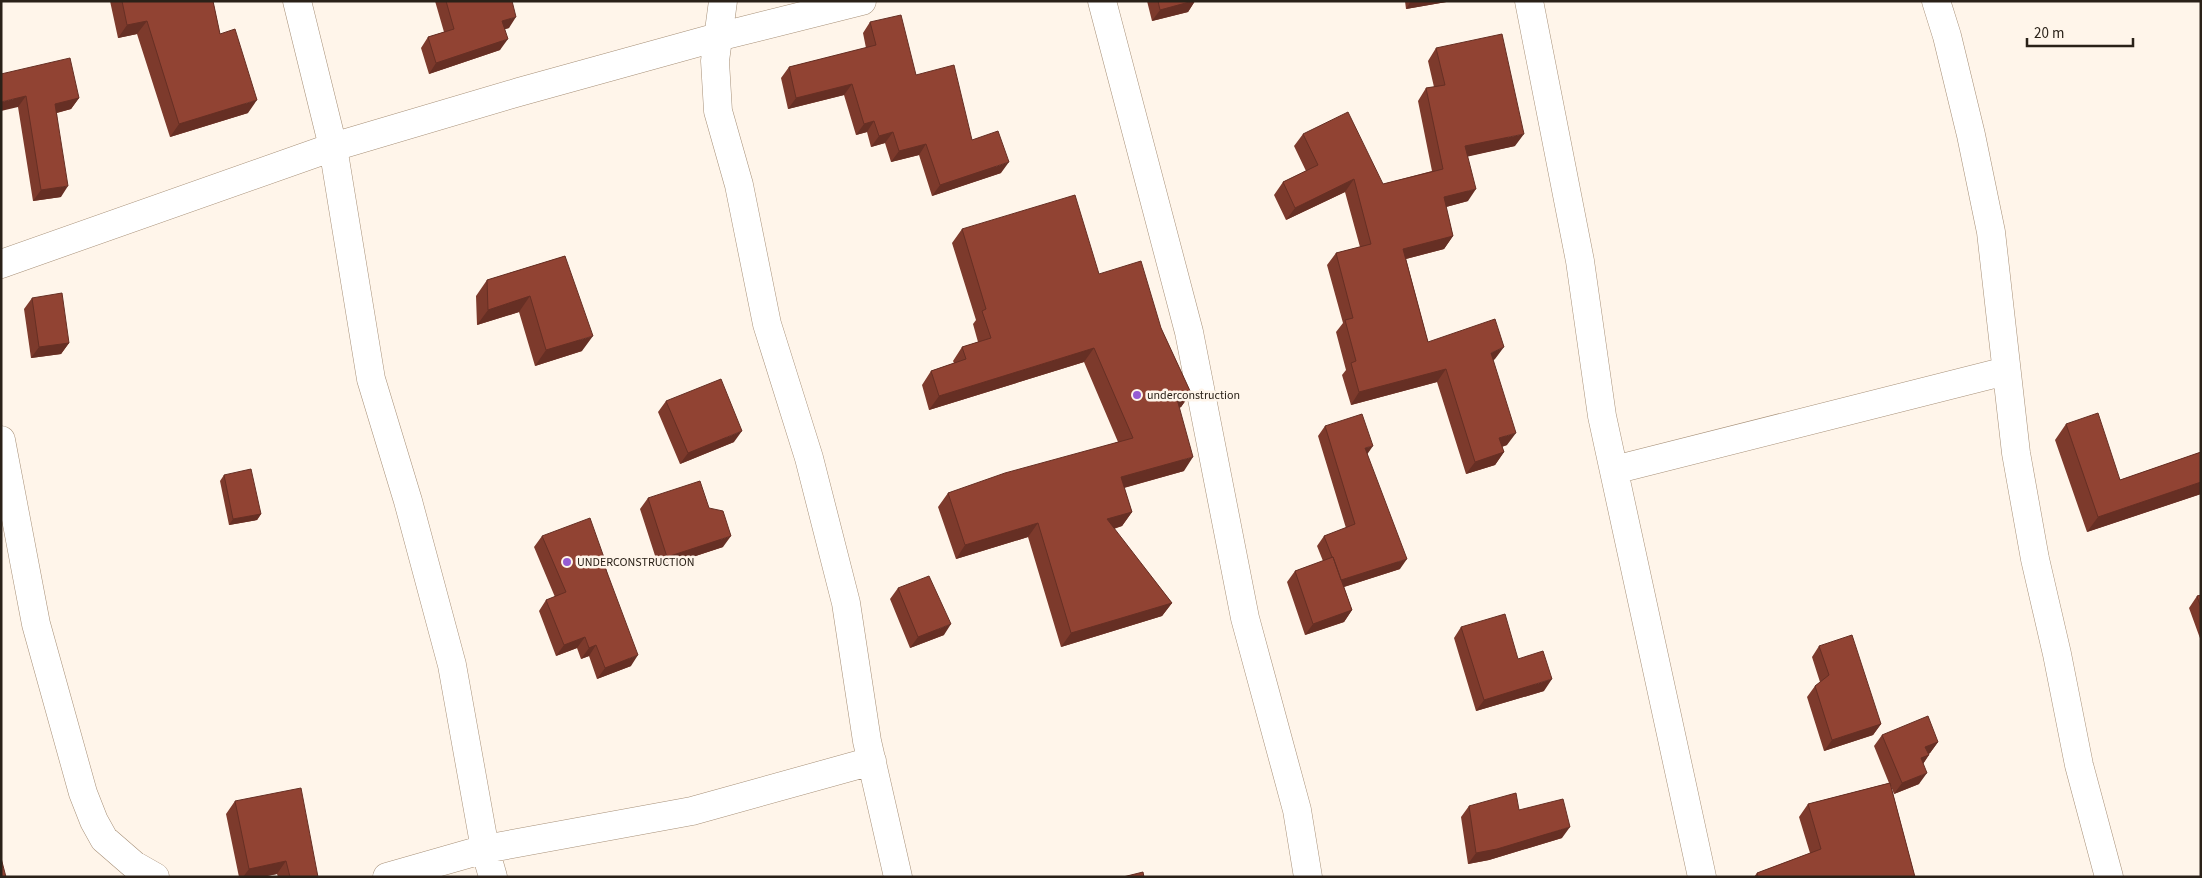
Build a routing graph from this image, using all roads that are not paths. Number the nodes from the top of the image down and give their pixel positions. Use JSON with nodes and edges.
{"nodes":[{"id":1,"x":297,"y":1,"type":"edge"},
{"id":2,"x":723,"y":1,"type":"edge"},
{"id":3,"x":862,"y":1,"type":"edge"},
{"id":4,"x":1102,"y":1,"type":"edge"},
{"id":5,"x":1529,"y":1,"type":"edge"},
{"id":6,"x":1936,"y":1,"type":"edge"},
{"id":7,"x":718,"y":37,"type":"junction"},
{"id":8,"x":333,"y":147,"type":"junction"},
{"id":9,"x":1,"y":264,"type":"edge"},
{"id":10,"x":2006,"y":371,"type":"junction"},
{"id":11,"x":1,"y":440,"type":"edge"},
{"id":12,"x":1614,"y":470,"type":"junction"},
{"id":13,"x":872,"y":762,"type":"junction"},
{"id":14,"x":485,"y":850,"type":"junction"},
{"id":15,"x":155,"y":877,"type":"edge"},
{"id":16,"x":387,"y":877,"type":"edge"},
{"id":17,"x":493,"y":877,"type":"edge"},
{"id":18,"x":898,"y":877,"type":"edge"},
{"id":19,"x":1308,"y":877,"type":"edge"},
{"id":20,"x":1702,"y":877,"type":"edge"},
{"id":21,"x":2109,"y":877,"type":"edge"}],
"edges":[{"from":1,"to":8,"type":"street"},
{"from":2,"to":7,"type":"street"},
{"from":3,"to":7,"type":"street"},
{"from":4,"to":19,"type":"street"},
{"from":5,"to":12,"type":"street"},
{"from":6,"to":10,"type":"street"},
{"from":7,"to":8,"type":"street"},
{"from":7,"to":13,"type":"street"},
{"from":8,"to":9,"type":"street"},
{"from":8,"to":14,"type":"street"},
{"from":10,"to":12,"type":"street"},
{"from":10,"to":21,"type":"street"},
{"from":11,"to":15,"type":"street"},
{"from":12,"to":20,"type":"street"},
{"from":13,"to":14,"type":"street"},
{"from":13,"to":18,"type":"street"},
{"from":14,"to":16,"type":"street"},
{"from":14,"to":17,"type":"street"}]}
